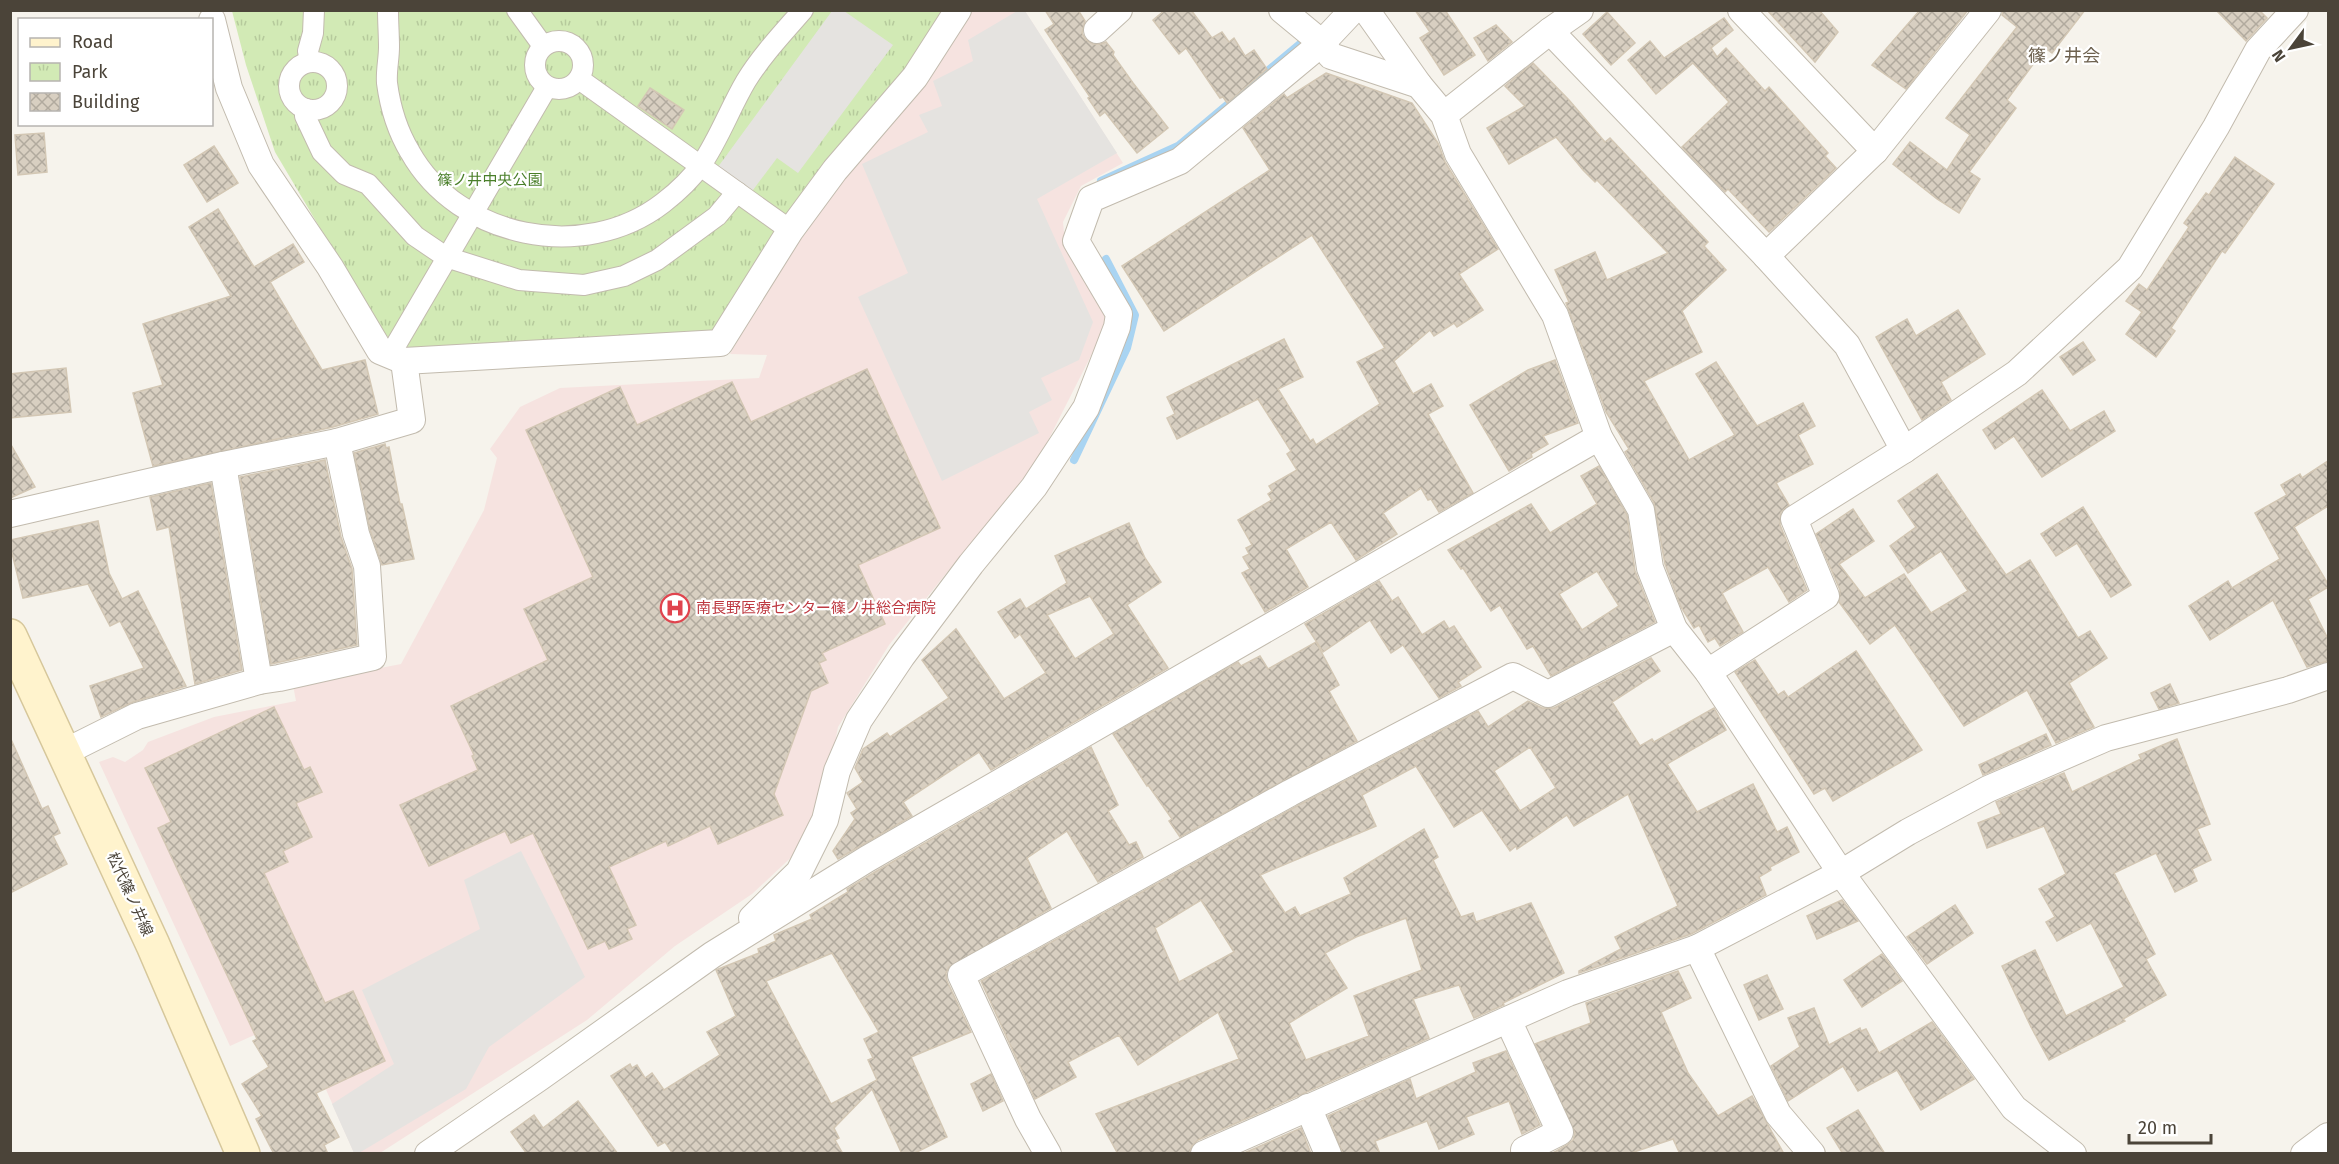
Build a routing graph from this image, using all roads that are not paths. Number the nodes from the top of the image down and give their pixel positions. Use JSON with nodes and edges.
{"nodes":[{"id":1,"x":314,"y":10,"type":"edge"},
{"id":2,"x":388,"y":10,"type":"edge"},
{"id":3,"x":518,"y":10,"type":"edge"},
{"id":4,"x":803,"y":10,"type":"edge"},
{"id":5,"x":958,"y":10,"type":"edge"},
{"id":6,"x":1119,"y":10,"type":"edge"},
{"id":7,"x":1282,"y":10,"type":"edge"},
{"id":8,"x":1353,"y":10,"type":"edge"},
{"id":9,"x":1366,"y":10,"type":"edge"},
{"id":10,"x":1580,"y":10,"type":"edge"},
{"id":11,"x":1741,"y":10,"type":"edge"},
{"id":12,"x":1988,"y":10,"type":"edge"},
{"id":13,"x":2295,"y":10,"type":"edge"},
{"id":14,"x":213,"y":24,"type":"edge"},
{"id":15,"x":1097,"y":30,"type":"dead end"},
{"id":16,"x":1550,"y":31,"type":"junction"},
{"id":17,"x":1322,"y":43,"type":"junction"},
{"id":18,"x":543,"y":46,"type":"junction"},
{"id":19,"x":310,"y":62,"type":"junction"},
{"id":20,"x":579,"y":79,"type":"junction"},
{"id":21,"x":1419,"y":85,"type":"junction"},
{"id":22,"x":547,"y":87,"type":"junction"},
{"id":23,"x":306,"y":109,"type":"junction"},
{"id":24,"x":1444,"y":115,"type":"junction"},
{"id":25,"x":1875,"y":151,"type":"junction"},
{"id":26,"x":701,"y":165,"type":"junction"},
{"id":27,"x":737,"y":192,"type":"junction"},
{"id":28,"x":473,"y":213,"type":"junction"},
{"id":29,"x":783,"y":225,"type":"dead end"},
{"id":30,"x":1766,"y":256,"type":"junction"},
{"id":31,"x":446,"y":257,"type":"junction"},
{"id":32,"x":397,"y":358,"type":"junction"},
{"id":33,"x":1599,"y":436,"type":"junction"},
{"id":34,"x":337,"y":442,"type":"junction"},
{"id":35,"x":1904,"y":450,"type":"junction"},
{"id":36,"x":223,"y":465,"type":"junction"},
{"id":37,"x":10,"y":514,"type":"edge"},
{"id":38,"x":1674,"y":628,"type":"junction"},
{"id":39,"x":10,"y":636,"type":"edge"},
{"id":40,"x":1708,"y":672,"type":"junction"},
{"id":41,"x":2328,"y":676,"type":"edge"},
{"id":42,"x":259,"y":681,"type":"junction"},
{"id":43,"x":65,"y":752,"type":"junction"},
{"id":44,"x":1841,"y":873,"type":"junction"},
{"id":45,"x":1697,"y":948,"type":"junction"},
{"id":46,"x":712,"y":955,"type":"junction"},
{"id":47,"x":1508,"y":1020,"type":"junction"},
{"id":48,"x":1308,"y":1107,"type":"junction"},
{"id":49,"x":2328,"y":1136,"type":"edge"},
{"id":50,"x":243,"y":1154,"type":"edge"},
{"id":51,"x":428,"y":1154,"type":"edge"},
{"id":52,"x":1048,"y":1154,"type":"edge"},
{"id":53,"x":1204,"y":1154,"type":"edge"},
{"id":54,"x":1328,"y":1154,"type":"edge"},
{"id":55,"x":1525,"y":1154,"type":"edge"},
{"id":56,"x":1812,"y":1154,"type":"edge"},
{"id":57,"x":2073,"y":1154,"type":"edge"},
{"id":58,"x":2304,"y":1154,"type":"edge"}],
"edges":[{"from":1,"to":19,"type":"street"},
{"from":2,"to":28,"type":"street"},
{"from":3,"to":18,"type":"street"},
{"from":4,"to":26,"type":"street"},
{"from":5,"to":32,"type":"street"},
{"from":6,"to":15,"type":"street"},
{"from":7,"to":17,"type":"street"},
{"from":8,"to":17,"type":"street"},
{"from":9,"to":21,"type":"street"},
{"from":10,"to":16,"type":"street"},
{"from":11,"to":25,"type":"street"},
{"from":12,"to":25,"type":"street"},
{"from":13,"to":35,"type":"street"},
{"from":14,"to":32,"type":"street"},
{"from":16,"to":24,"type":"street"},
{"from":16,"to":30,"type":"street"},
{"from":17,"to":21,"type":"street"},
{"from":17,"to":46,"type":"street"},
{"from":18,"to":20,"type":"street"},
{"from":18,"to":22,"type":"street"},
{"from":19,"to":23,"type":"street"},
{"from":19,"to":23,"type":"street"},
{"from":20,"to":22,"type":"street"},
{"from":20,"to":26,"type":"street"},
{"from":21,"to":24,"type":"street"},
{"from":22,"to":28,"type":"street"},
{"from":23,"to":31,"type":"street"},
{"from":24,"to":33,"type":"street"},
{"from":25,"to":30,"type":"street"},
{"from":26,"to":27,"type":"street"},
{"from":26,"to":28,"type":"street"},
{"from":27,"to":29,"type":"street"},
{"from":27,"to":31,"type":"street"},
{"from":28,"to":31,"type":"street"},
{"from":30,"to":35,"type":"street"},
{"from":31,"to":32,"type":"street"},
{"from":32,"to":34,"type":"street"},
{"from":33,"to":38,"type":"street"},
{"from":33,"to":46,"type":"street"},
{"from":34,"to":36,"type":"street"},
{"from":34,"to":42,"type":"street"},
{"from":35,"to":40,"type":"street"},
{"from":36,"to":37,"type":"street"},
{"from":36,"to":42,"type":"street"},
{"from":38,"to":40,"type":"street"},
{"from":38,"to":52,"type":"street"},
{"from":39,"to":43,"type":"main road","name":"松代篠ノ井線"},
{"from":40,"to":44,"type":"street"},
{"from":41,"to":44,"type":"street"},
{"from":42,"to":43,"type":"street"},
{"from":43,"to":50,"type":"main road","name":"松代篠ノ井線"},
{"from":44,"to":45,"type":"street"},
{"from":44,"to":57,"type":"street"},
{"from":45,"to":47,"type":"street"},
{"from":45,"to":56,"type":"street"},
{"from":46,"to":51,"type":"street"},
{"from":47,"to":48,"type":"street"},
{"from":47,"to":55,"type":"street"},
{"from":48,"to":53,"type":"street"},
{"from":48,"to":54,"type":"street"},
{"from":49,"to":58,"type":"street"}]}
